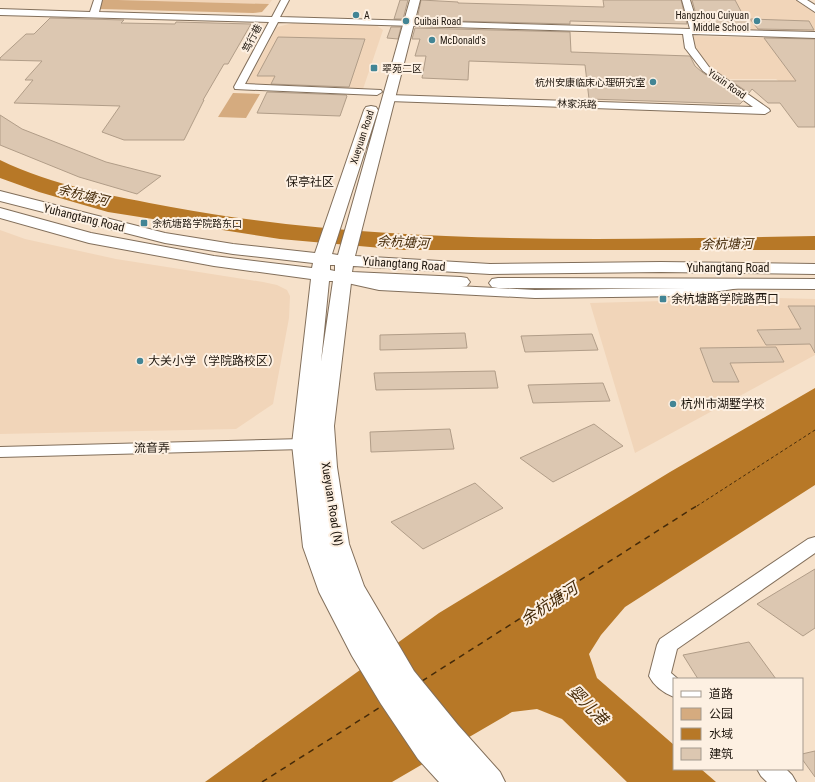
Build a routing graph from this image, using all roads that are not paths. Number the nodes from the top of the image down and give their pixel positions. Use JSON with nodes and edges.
{"nodes":[{"id":1,"x":98,"y":0,"type":"edge"},
{"id":2,"x":285,"y":0,"type":"edge"},
{"id":3,"x":404,"y":0,"type":"edge"},
{"id":4,"x":415,"y":0,"type":"edge"},
{"id":5,"x":686,"y":0,"type":"edge"},
{"id":6,"x":802,"y":0,"type":"edge"},
{"id":7,"x":16,"y":3,"type":"dead end"},
{"id":8,"x":815,"y":9,"type":"edge"},
{"id":9,"x":0,"y":12,"type":"edge"},
{"id":10,"x":10,"y":12,"type":"junction"},
{"id":11,"x":94,"y":14,"type":"junction"},
{"id":12,"x":274,"y":19,"type":"junction"},
{"id":13,"x":0,"y":21,"type":"edge"},
{"id":14,"x":403,"y":23,"type":"junction"},
{"id":15,"x":691,"y":31,"type":"junction"},
{"id":16,"x":815,"y":35,"type":"edge"},
{"id":17,"x":239,"y":87,"type":"joint"},
{"id":18,"x":383,"y":95,"type":"junction"},
{"id":19,"x":765,"y":111,"type":"joint"},
{"id":20,"x":0,"y":196,"type":"edge"},
{"id":21,"x":0,"y":213,"type":"edge"},
{"id":22,"x":323,"y":259,"type":"junction"},
{"id":23,"x":345,"y":261,"type":"junction"},
{"id":24,"x":815,"y":269,"type":"edge"},
{"id":25,"x":815,"y":284,"type":"edge"},
{"id":26,"x":303,"y":444,"type":"junction"},
{"id":27,"x":0,"y":452,"type":"edge"},
{"id":28,"x":815,"y":544,"type":"edge"},
{"id":29,"x":342,"y":589,"type":"junction"},
{"id":30,"x":673,"y":687,"type":"edge"},
{"id":31,"x":770,"y":770,"type":"edge"},
{"id":32,"x":458,"y":782,"type":"edge"},
{"id":33,"x":489,"y":782,"type":"edge"},
{"id":34,"x":784,"y":782,"type":"edge"}],
"edges":[{"from":1,"to":11,"type":"street"},
{"from":2,"to":12,"type":"street","name":"笃行巷"},
{"from":3,"to":14,"type":"main road","name":"Xueyuan Road"},
{"from":4,"to":14,"type":"main road","name":"Xueyuan Road"},
{"from":5,"to":15,"type":"street","name":"Yuxin Road"},
{"from":6,"to":8,"type":"street"},
{"from":7,"to":10,"type":"street"},
{"from":9,"to":10,"type":"street"},
{"from":10,"to":11,"type":"street"},
{"from":10,"to":13,"type":"street"},
{"from":11,"to":12,"type":"street"},
{"from":12,"to":14,"type":"street"},
{"from":12,"to":17,"type":"street","name":"笃行巷"},
{"from":14,"to":15,"type":"street"},
{"from":14,"to":18,"type":"main road","name":"Xueyuan Road"},
{"from":15,"to":16,"type":"street"},
{"from":15,"to":19,"type":"street","name":"Yuxin Road"},
{"from":17,"to":18,"type":"street","name":"林家浜路"},
{"from":18,"to":19,"type":"street","name":"林家浜路"},
{"from":18,"to":22,"type":"main road","name":"Xueyuan Road"},
{"from":18,"to":23,"type":"main road","name":"Xueyuan Road"},
{"from":20,"to":22,"type":"main road","name":"Yuhangtang Road"},
{"from":21,"to":22,"type":"main road","name":"Yuhangtang Road"},
{"from":22,"to":23,"type":"main road","name":"Yuhangtang Road"},
{"from":22,"to":26,"type":"main road","name":"Xueyuan Road (N)"},
{"from":23,"to":24,"type":"main road","name":"Yuhangtang Road"},
{"from":23,"to":25,"type":"main road","name":"Yuhangtang Road"},
{"from":23,"to":29,"type":"main road","name":"Xueyuan Road (N)"},
{"from":26,"to":27,"type":"street","name":"流音弄"},
{"from":26,"to":29,"type":"main road","name":"Xueyuan Road (N)"},
{"from":28,"to":30,"type":"street"},
{"from":29,"to":32,"type":"main road","name":"Xueyuan Road (N)"},
{"from":29,"to":33,"type":"main road","name":"Xueyuan Road (N)"},
{"from":31,"to":34,"type":"street"}]}
